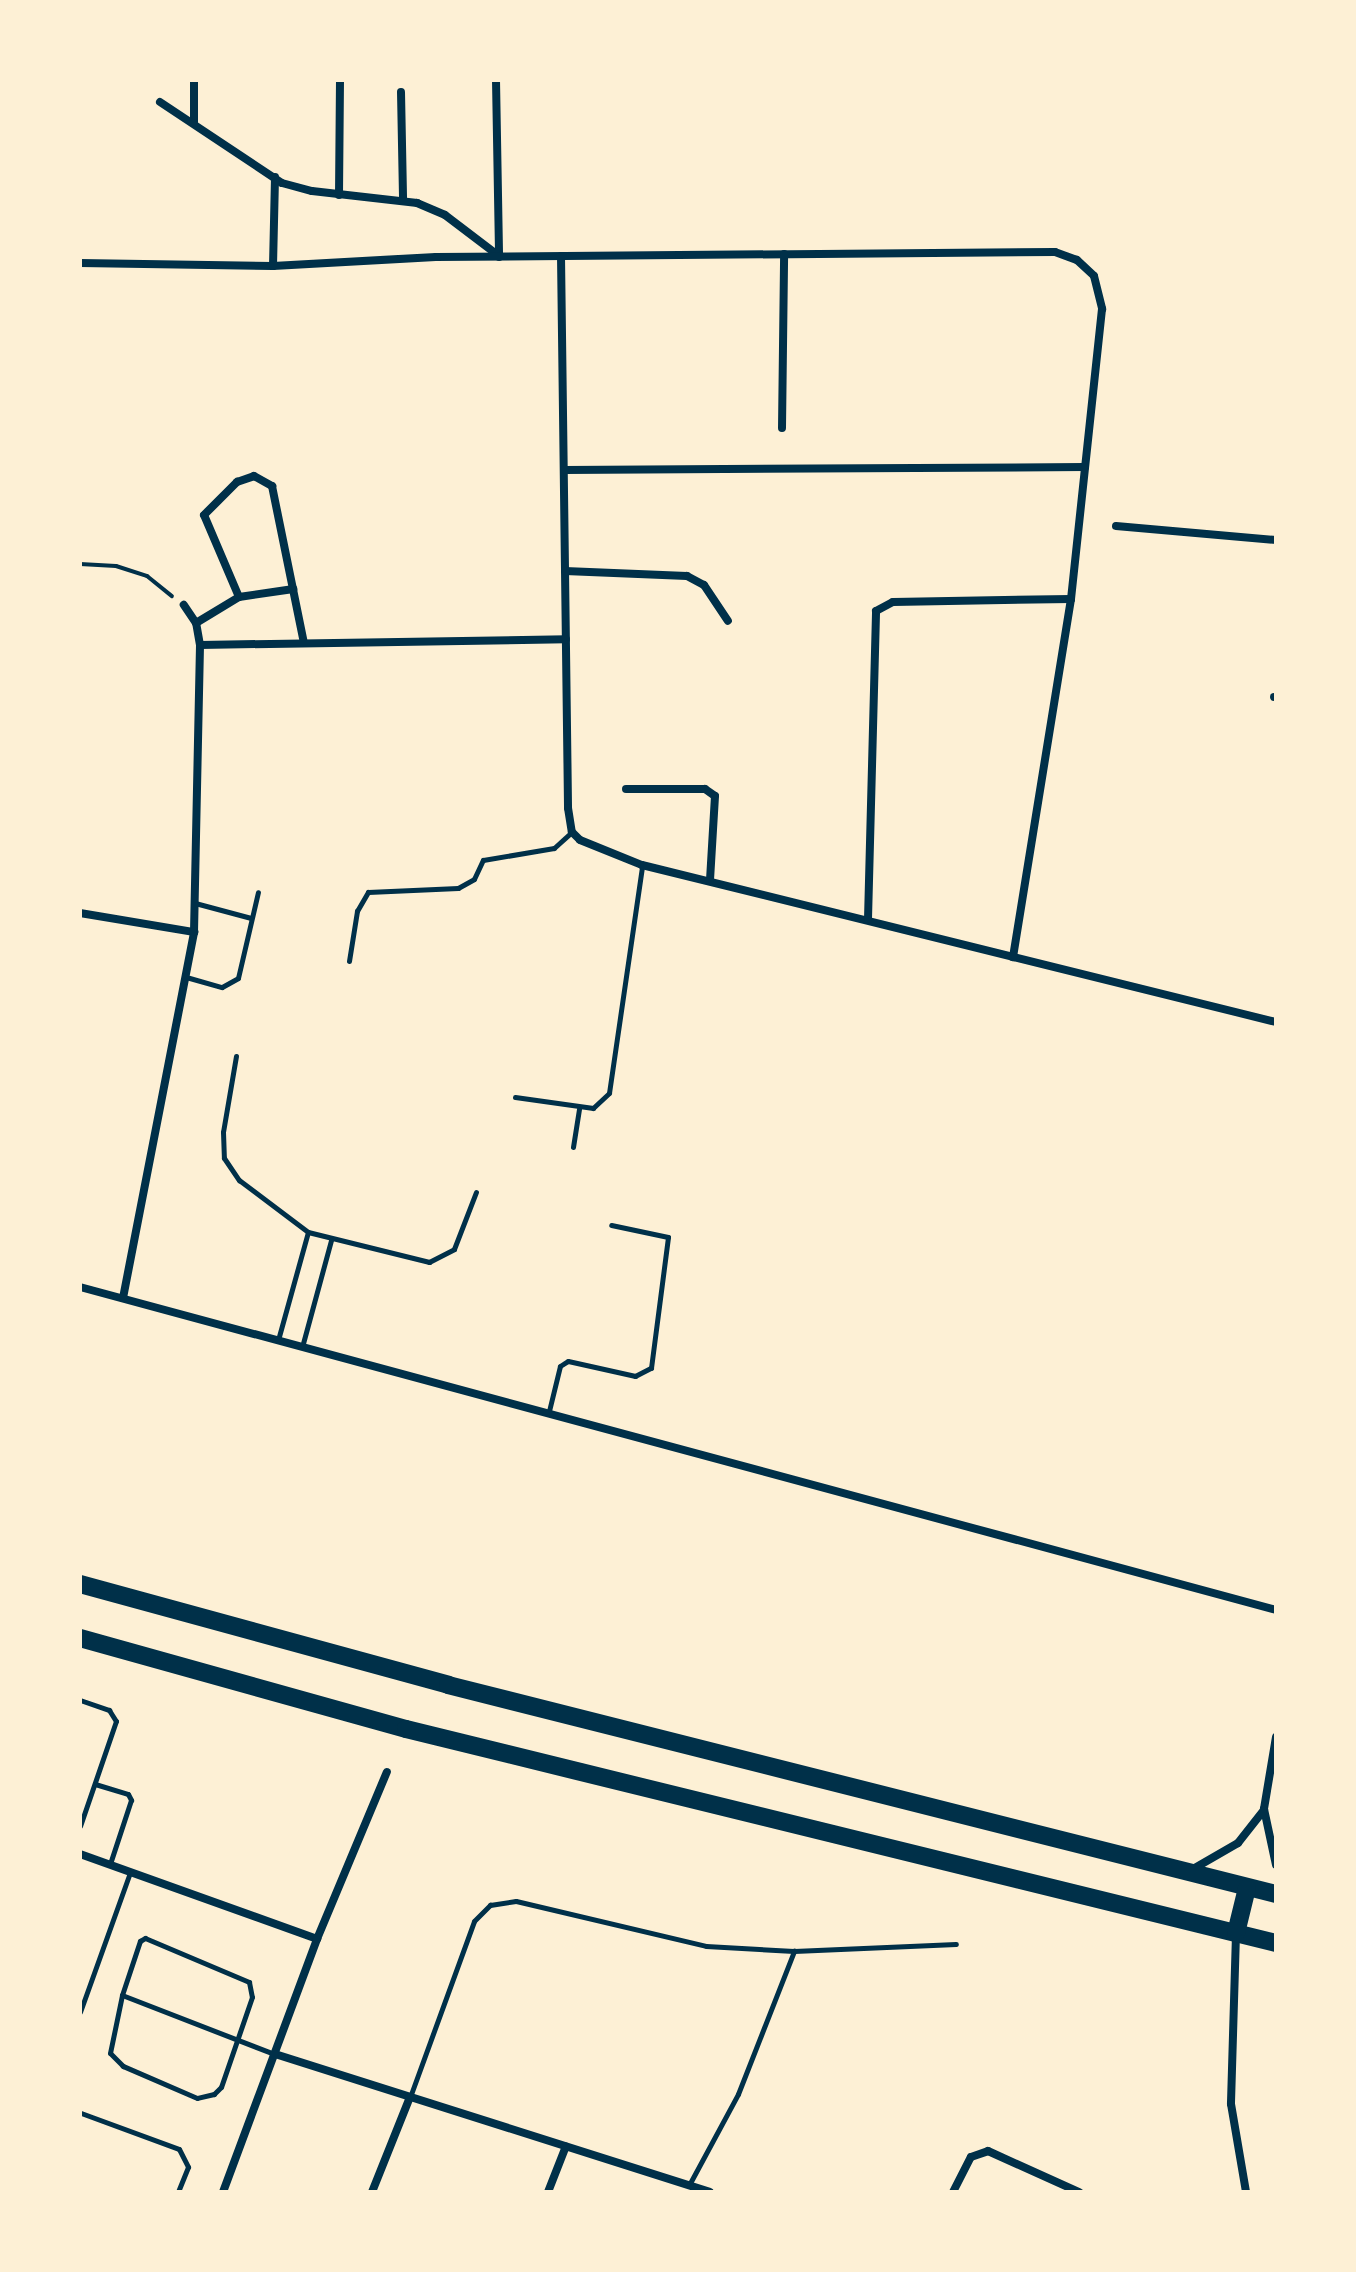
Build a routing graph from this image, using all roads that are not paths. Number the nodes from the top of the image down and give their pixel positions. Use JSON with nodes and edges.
{"nodes":[{"id":1,"x":194,"y":80,"type":"edge"},
{"id":2,"x":340,"y":80,"type":"edge"},
{"id":3,"x":496,"y":80,"type":"edge"},
{"id":4,"x":401,"y":92,"type":"dead end"},
{"id":5,"x":160,"y":102,"type":"dead end"},
{"id":6,"x":194,"y":122,"type":"junction"},
{"id":7,"x":275,"y":177,"type":"junction"},
{"id":8,"x":339,"y":195,"type":"junction"},
{"id":9,"x":403,"y":201,"type":"junction"},
{"id":10,"x":784,"y":254,"type":"junction"},
{"id":11,"x":561,"y":256,"type":"junction"},
{"id":12,"x":499,"y":257,"type":"junction"},
{"id":13,"x":83,"y":263,"type":"edge"},
{"id":14,"x":273,"y":266,"type":"junction"},
{"id":15,"x":782,"y":428,"type":"dead end"},
{"id":16,"x":1085,"y":467,"type":"junction"},
{"id":17,"x":564,"y":470,"type":"junction"},
{"id":18,"x":1116,"y":526,"type":"dead end"},
{"id":19,"x":1276,"y":540,"type":"edge"},
{"id":20,"x":565,"y":571,"type":"junction"},
{"id":21,"x":293,"y":589,"type":"junction"},
{"id":22,"x":239,"y":597,"type":"junction"},
{"id":23,"x":1071,"y":599,"type":"junction"},
{"id":24,"x":184,"y":605,"type":"road end"},
{"id":25,"x":728,"y":621,"type":"dead end"},
{"id":26,"x":196,"y":623,"type":"junction"},
{"id":27,"x":566,"y":639,"type":"junction"},
{"id":28,"x":304,"y":643,"type":"junction"},
{"id":29,"x":200,"y":645,"type":"junction"},
{"id":30,"x":626,"y":789,"type":"dead end"},
{"id":31,"x":572,"y":832,"type":"junction"},
{"id":32,"x":642,"y":865,"type":"junction"},
{"id":33,"x":710,"y":881,"type":"junction"},
{"id":34,"x":258,"y":892,"type":"dead end"},
{"id":35,"x":195,"y":903,"type":"junction"},
{"id":36,"x":80,"y":913,"type":"edge"},
{"id":37,"x":251,"y":918,"type":"junction"},
{"id":38,"x":868,"y":919,"type":"junction"},
{"id":39,"x":194,"y":932,"type":"junction"},
{"id":40,"x":1013,"y":957,"type":"junction"},
{"id":41,"x":349,"y":961,"type":"dead end"},
{"id":42,"x":186,"y":977,"type":"junction"},
{"id":43,"x":1276,"y":1022,"type":"edge"},
{"id":44,"x":236,"y":1056,"type":"dead end"},
{"id":45,"x":515,"y":1097,"type":"dead end"},
{"id":46,"x":579,"y":1108,"type":"junction"},
{"id":47,"x":573,"y":1147,"type":"dead end"},
{"id":48,"x":476,"y":1192,"type":"dead end"},
{"id":49,"x":611,"y":1225,"type":"dead end"},
{"id":50,"x":308,"y":1232,"type":"junction"},
{"id":51,"x":331,"y":1240,"type":"junction"},
{"id":52,"x":80,"y":1287,"type":"edge"},
{"id":53,"x":123,"y":1298,"type":"junction"},
{"id":54,"x":278,"y":1340,"type":"junction"},
{"id":55,"x":302,"y":1347,"type":"junction"},
{"id":56,"x":549,"y":1411,"type":"junction"},
{"id":57,"x":80,"y":1584,"type":"edge"},
{"id":58,"x":108,"y":1592,"type":"junction"},
{"id":59,"x":80,"y":1593,"type":"edge"},
{"id":60,"x":1276,"y":1610,"type":"edge"},
{"id":61,"x":80,"y":1638,"type":"edge"},
{"id":62,"x":80,"y":1700,"type":"edge"},
{"id":63,"x":1276,"y":1737,"type":"edge"},
{"id":64,"x":387,"y":1772,"type":"dead end"},
{"id":65,"x":95,"y":1784,"type":"junction"},
{"id":66,"x":1264,"y":1809,"type":"junction"},
{"id":67,"x":80,"y":1826,"type":"edge"},
{"id":68,"x":80,"y":1854,"type":"edge"},
{"id":69,"x":110,"y":1865,"type":"junction"},
{"id":70,"x":1276,"y":1865,"type":"edge"},
{"id":71,"x":1185,"y":1871,"type":"junction"},
{"id":72,"x":130,"y":1872,"type":"junction"},
{"id":73,"x":1247,"y":1888,"type":"junction"},
{"id":74,"x":1276,"y":1894,"type":"edge"},
{"id":75,"x":1236,"y":1933,"type":"junction"},
{"id":76,"x":317,"y":1939,"type":"junction"},
{"id":77,"x":1276,"y":1943,"type":"edge"},
{"id":78,"x":956,"y":1944,"type":"dead end"},
{"id":79,"x":794,"y":1951,"type":"junction"},
{"id":80,"x":122,"y":1995,"type":"junction"},
{"id":81,"x":80,"y":2012,"type":"edge"},
{"id":82,"x":238,"y":2042,"type":"junction"},
{"id":83,"x":275,"y":2054,"type":"junction"},
{"id":84,"x":410,"y":2097,"type":"junction"},
{"id":85,"x":81,"y":2113,"type":"edge"},
{"id":86,"x":566,"y":2146,"type":"junction"},
{"id":87,"x":689,"y":2185,"type":"junction"},
{"id":88,"x":178,"y":2192,"type":"edge"},
{"id":89,"x":223,"y":2192,"type":"edge"},
{"id":90,"x":372,"y":2192,"type":"edge"},
{"id":91,"x":548,"y":2192,"type":"edge"},
{"id":92,"x":710,"y":2192,"type":"edge"},
{"id":93,"x":953,"y":2192,"type":"edge"},
{"id":94,"x":1079,"y":2192,"type":"edge"},
{"id":95,"x":1246,"y":2192,"type":"edge"}],
"edges":[{"from":1,"to":6,"type":"street"},
{"from":2,"to":8,"type":"street"},
{"from":3,"to":12,"type":"street"},
{"from":4,"to":9,"type":"street"},
{"from":5,"to":6,"type":"street"},
{"from":6,"to":7,"type":"street"},
{"from":7,"to":8,"type":"street"},
{"from":7,"to":14,"type":"street"},
{"from":8,"to":9,"type":"street"},
{"from":9,"to":12,"type":"street"},
{"from":10,"to":11,"type":"street"},
{"from":10,"to":15,"type":"street"},
{"from":10,"to":16,"type":"street"},
{"from":11,"to":12,"type":"street"},
{"from":11,"to":17,"type":"street"},
{"from":12,"to":14,"type":"street"},
{"from":13,"to":14,"type":"street"},
{"from":16,"to":17,"type":"street"},
{"from":16,"to":23,"type":"street"},
{"from":17,"to":20,"type":"street"},
{"from":18,"to":19,"type":"street"},
{"from":20,"to":25,"type":"street"},
{"from":20,"to":27,"type":"street"},
{"from":21,"to":22,"type":"street"},
{"from":21,"to":22,"type":"street"},
{"from":21,"to":28,"type":"street"},
{"from":22,"to":26,"type":"street"},
{"from":23,"to":38,"type":"street"},
{"from":23,"to":40,"type":"street"},
{"from":24,"to":26,"type":"street"},
{"from":26,"to":29,"type":"street"},
{"from":27,"to":28,"type":"street"},
{"from":27,"to":31,"type":"street"},
{"from":28,"to":29,"type":"street"},
{"from":29,"to":35,"type":"street"},
{"from":30,"to":33,"type":"street"},
{"from":31,"to":32,"type":"street"},
{"from":31,"to":41,"type":"lane"},
{"from":32,"to":33,"type":"street"},
{"from":32,"to":46,"type":"lane"},
{"from":33,"to":38,"type":"street"},
{"from":34,"to":37,"type":"lane"},
{"from":35,"to":37,"type":"lane"},
{"from":35,"to":39,"type":"street"},
{"from":36,"to":39,"type":"street"},
{"from":37,"to":42,"type":"lane"},
{"from":38,"to":40,"type":"street"},
{"from":39,"to":42,"type":"street"},
{"from":40,"to":43,"type":"street"},
{"from":42,"to":53,"type":"street"},
{"from":44,"to":50,"type":"lane"},
{"from":45,"to":46,"type":"lane"},
{"from":46,"to":47,"type":"lane"},
{"from":48,"to":51,"type":"lane"},
{"from":49,"to":56,"type":"lane"},
{"from":50,"to":51,"type":"lane"},
{"from":50,"to":54,"type":"lane"},
{"from":51,"to":55,"type":"lane"},
{"from":52,"to":53,"type":"street"},
{"from":53,"to":54,"type":"street"},
{"from":54,"to":55,"type":"street"},
{"from":55,"to":56,"type":"street"},
{"from":56,"to":60,"type":"street"},
{"from":57,"to":58,"type":"main road"},
{"from":58,"to":59,"type":"main road"},
{"from":58,"to":71,"type":"main road"},
{"from":61,"to":75,"type":"main road"},
{"from":62,"to":65,"type":"lane"},
{"from":63,"to":66,"type":"street"},
{"from":64,"to":76,"type":"street"},
{"from":65,"to":67,"type":"lane"},
{"from":65,"to":69,"type":"lane"},
{"from":66,"to":70,"type":"street"},
{"from":66,"to":71,"type":"street"},
{"from":68,"to":69,"type":"street"},
{"from":69,"to":72,"type":"street"},
{"from":71,"to":73,"type":"main road"},
{"from":72,"to":76,"type":"street"},
{"from":72,"to":81,"type":"lane"},
{"from":73,"to":74,"type":"main road"},
{"from":73,"to":75,"type":"main road"},
{"from":75,"to":77,"type":"main road"},
{"from":75,"to":95,"type":"street"},
{"from":76,"to":83,"type":"street"},
{"from":78,"to":79,"type":"lane"},
{"from":79,"to":84,"type":"lane"},
{"from":79,"to":87,"type":"lane"},
{"from":80,"to":82,"type":"lane"},
{"from":80,"to":82,"type":"lane"},
{"from":80,"to":82,"type":"lane"},
{"from":82,"to":83,"type":"lane"},
{"from":83,"to":84,"type":"street"},
{"from":83,"to":89,"type":"street"},
{"from":84,"to":86,"type":"street"},
{"from":84,"to":90,"type":"street"},
{"from":85,"to":88,"type":"lane"},
{"from":86,"to":87,"type":"street"},
{"from":86,"to":91,"type":"street"},
{"from":87,"to":92,"type":"street"},
{"from":93,"to":94,"type":"street"}]}
